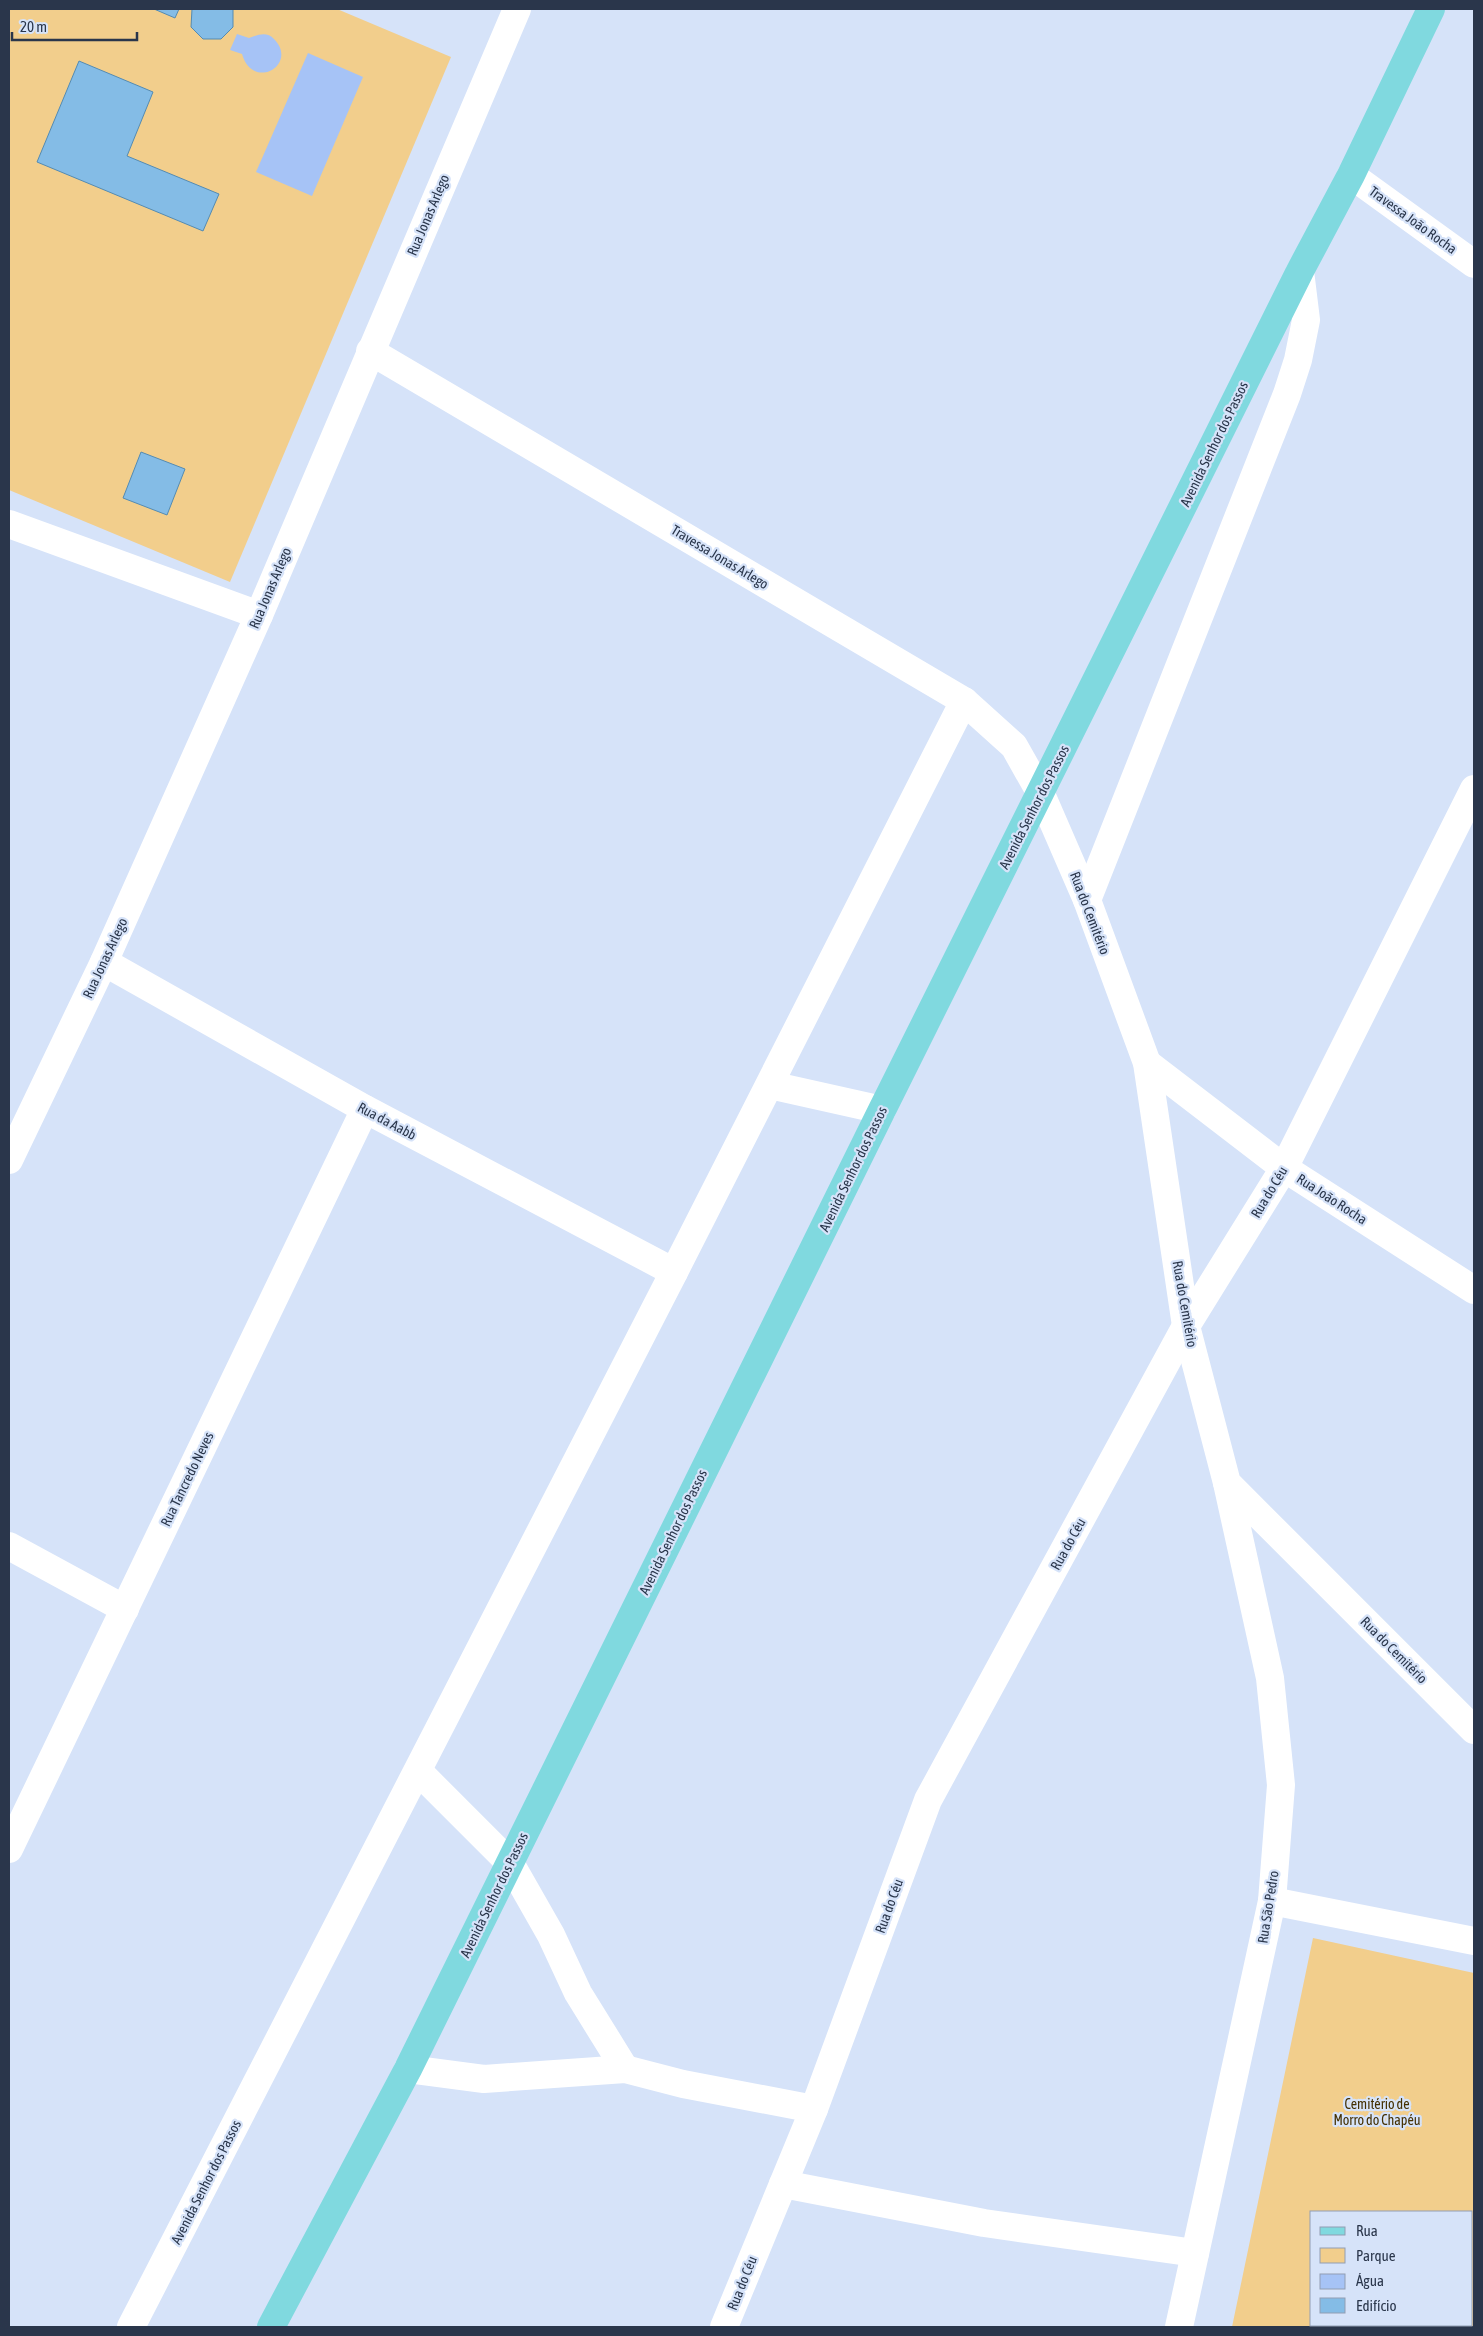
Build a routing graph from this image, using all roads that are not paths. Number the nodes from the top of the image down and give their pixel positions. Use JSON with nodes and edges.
{"nodes":[{"id":1,"x":517,"y":9,"type":"edge"},
{"id":2,"x":1431,"y":9,"type":"edge"},
{"id":3,"x":1351,"y":175,"type":"junction"},
{"id":4,"x":1474,"y":264,"type":"edge"},
{"id":5,"x":1300,"y":271,"type":"junction"},
{"id":6,"x":370,"y":351,"type":"junction"},
{"id":7,"x":9,"y":524,"type":"edge"},
{"id":8,"x":259,"y":615,"type":"junction"},
{"id":9,"x":964,"y":701,"type":"junction"},
{"id":10,"x":1474,"y":789,"type":"edge"},
{"id":11,"x":1041,"y":794,"type":"junction"},
{"id":12,"x":1087,"y":900,"type":"junction"},
{"id":13,"x":104,"y":962,"type":"junction"},
{"id":14,"x":1147,"y":1063,"type":"junction"},
{"id":15,"x":770,"y":1085,"type":"junction"},
{"id":16,"x":365,"y":1109,"type":"junction"},
{"id":17,"x":882,"y":1110,"type":"junction"},
{"id":18,"x":9,"y":1160,"type":"edge"},
{"id":19,"x":1284,"y":1168,"type":"junction"},
{"id":20,"x":674,"y":1272,"type":"junction"},
{"id":21,"x":1474,"y":1290,"type":"edge"},
{"id":22,"x":1186,"y":1326,"type":"junction"},
{"id":23,"x":1227,"y":1483,"type":"junction"},
{"id":24,"x":9,"y":1546,"type":"edge"},
{"id":25,"x":125,"y":1609,"type":"junction"},
{"id":26,"x":1474,"y":1730,"type":"edge"},
{"id":27,"x":418,"y":1771,"type":"junction"},
{"id":28,"x":9,"y":1849,"type":"edge"},
{"id":29,"x":510,"y":1863,"type":"junction"},
{"id":30,"x":1272,"y":1901,"type":"junction"},
{"id":31,"x":1474,"y":1942,"type":"edge"},
{"id":32,"x":408,"y":2070,"type":"junction"},
{"id":33,"x":624,"y":2070,"type":"junction"},
{"id":34,"x":814,"y":2109,"type":"junction"},
{"id":35,"x":783,"y":2184,"type":"junction"},
{"id":36,"x":1195,"y":2253,"type":"junction"},
{"id":37,"x":131,"y":2327,"type":"edge"},
{"id":38,"x":271,"y":2327,"type":"edge"},
{"id":39,"x":724,"y":2327,"type":"edge"},
{"id":40,"x":1178,"y":2327,"type":"edge"}],
"edges":[{"from":1,"to":6,"type":"street","name":"Rua Jonas Arlego"},
{"from":2,"to":3,"type":"main road","name":"Avenida Senhor dos Passos"},
{"from":3,"to":4,"type":"street","name":"Travessa João Rocha"},
{"from":3,"to":5,"type":"main road","name":"Avenida Senhor dos Passos"},
{"from":5,"to":11,"type":"main road","name":"Avenida Senhor dos Passos"},
{"from":5,"to":12,"type":"street"},
{"from":6,"to":8,"type":"street","name":"Rua Jonas Arlego"},
{"from":6,"to":9,"type":"street","name":"Travessa Jonas Arlego"},
{"from":7,"to":8,"type":"street"},
{"from":8,"to":13,"type":"street","name":"Rua Jonas Arlego"},
{"from":9,"to":11,"type":"street","name":"Travessa Jonas Arlego"},
{"from":9,"to":15,"type":"street","name":"Avenida Senhor dos Passos"},
{"from":10,"to":19,"type":"street","name":"Rua do Céu"},
{"from":11,"to":12,"type":"street","name":"Rua do Cemitério"},
{"from":11,"to":17,"type":"main road","name":"Avenida Senhor dos Passos"},
{"from":12,"to":14,"type":"street","name":"Rua do Cemitério"},
{"from":13,"to":16,"type":"street","name":"Rua da Aabb"},
{"from":13,"to":18,"type":"street","name":"Rua Jonas Arlego"},
{"from":14,"to":19,"type":"street","name":"Rua João Rocha"},
{"from":14,"to":22,"type":"street","name":"Rua do Cemitério"},
{"from":15,"to":17,"type":"street"},
{"from":15,"to":20,"type":"street","name":"Avenida Senhor dos Passos"},
{"from":16,"to":20,"type":"street","name":"Rua da Aabb"},
{"from":16,"to":25,"type":"street","name":"Rua Tancredo Neves"},
{"from":17,"to":29,"type":"main road","name":"Avenida Senhor dos Passos"},
{"from":19,"to":21,"type":"street","name":"Rua João Rocha"},
{"from":19,"to":22,"type":"street","name":"Rua do Céu"},
{"from":20,"to":27,"type":"street","name":"Avenida Senhor dos Passos"},
{"from":22,"to":23,"type":"street","name":"Rua do Cemitério"},
{"from":22,"to":34,"type":"street","name":"Rua do Céu"},
{"from":23,"to":26,"type":"street","name":"Rua do Cemitério"},
{"from":23,"to":30,"type":"street","name":"Rua São Pedro"},
{"from":24,"to":25,"type":"street"},
{"from":25,"to":28,"type":"street","name":"Rua Tancredo Neves"},
{"from":27,"to":29,"type":"street"},
{"from":27,"to":37,"type":"street","name":"Avenida Senhor dos Passos"},
{"from":29,"to":32,"type":"main road","name":"Avenida Senhor dos Passos"},
{"from":29,"to":33,"type":"street"},
{"from":30,"to":31,"type":"street"},
{"from":30,"to":36,"type":"street","name":"Rua São Pedro"},
{"from":32,"to":33,"type":"street"},
{"from":32,"to":38,"type":"main road","name":"Avenida Senhor dos Passos"},
{"from":33,"to":34,"type":"street"},
{"from":34,"to":35,"type":"street","name":"Rua do Céu"},
{"from":35,"to":36,"type":"street"},
{"from":35,"to":39,"type":"street","name":"Rua do Céu"},
{"from":36,"to":40,"type":"street","name":"Rua São Pedro"}]}
